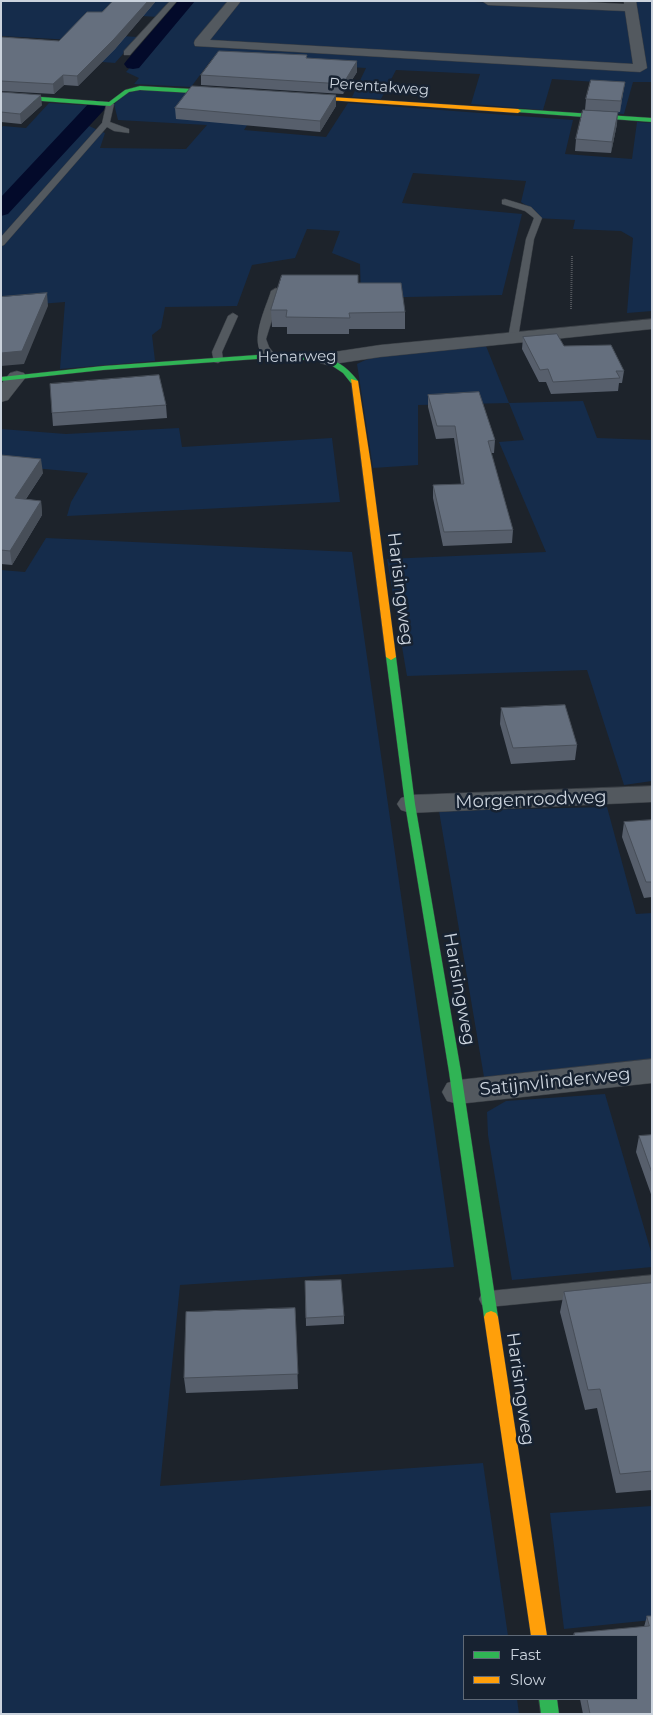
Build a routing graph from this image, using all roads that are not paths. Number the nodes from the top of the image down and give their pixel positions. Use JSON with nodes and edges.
{"nodes":[{"id":1,"x":174,"y":1,"type":"edge"},
{"id":2,"x":235,"y":1,"type":"edge"},
{"id":3,"x":488,"y":1,"type":"edge"},
{"id":4,"x":630,"y":4,"type":"edge"},
{"id":5,"x":127,"y":53,"type":"dead end"},
{"id":6,"x":239,"y":93,"type":"edge"},
{"id":7,"x":1,"y":96,"type":"edge"},
{"id":8,"x":288,"y":96,"type":"edge"},
{"id":9,"x":110,"y":104,"type":"junction"},
{"id":10,"x":652,"y":120,"type":"edge"},
{"id":11,"x":106,"y":123,"type":"junction"},
{"id":12,"x":126,"y":131,"type":"dead end"},
{"id":13,"x":505,"y":202,"type":"dead end"},
{"id":14,"x":1,"y":243,"type":"edge"},
{"id":15,"x":276,"y":291,"type":"edge"},
{"id":16,"x":233,"y":316,"type":"dead end"},
{"id":17,"x":652,"y":324,"type":"edge"},
{"id":18,"x":513,"y":338,"type":"junction"},
{"id":19,"x":271,"y":356,"type":"junction"},
{"id":20,"x":327,"y":359,"type":"junction"},
{"id":21,"x":218,"y":360,"type":"junction"},
{"id":22,"x":6,"y":376,"type":"edge"},
{"id":23,"x":1,"y":396,"type":"edge"},
{"id":24,"x":652,"y":794,"type":"edge"},
{"id":25,"x":410,"y":804,"type":"junction"},
{"id":26,"x":652,"y":1071,"type":"edge"},
{"id":27,"x":458,"y":1092,"type":"junction"},
{"id":28,"x":652,"y":1283,"type":"edge"},
{"id":29,"x":489,"y":1299,"type":"junction"},
{"id":30,"x":539,"y":1635,"type":"edge"},
{"id":31,"x":548,"y":1700,"type":"edge"},
{"id":32,"x":550,"y":1714,"type":"edge"}],
"edges":[{"from":1,"to":5,"type":"lane"},
{"from":2,"to":4,"type":"street"},
{"from":3,"to":4,"type":"street"},
{"from":6,"to":9,"type":"street"},
{"from":7,"to":9,"type":"street"},
{"from":8,"to":10,"type":"street","name":"Perentakweg"},
{"from":9,"to":11,"type":"lane"},
{"from":11,"to":12,"type":"lane"},
{"from":11,"to":14,"type":"lane"},
{"from":13,"to":18,"type":"lane"},
{"from":15,"to":19,"type":"lane"},
{"from":16,"to":21,"type":"lane"},
{"from":17,"to":18,"type":"street","name":"Henarweg"},
{"from":18,"to":20,"type":"street","name":"Henarweg"},
{"from":19,"to":20,"type":"street","name":"Henarweg"},
{"from":19,"to":21,"type":"street","name":"Henarweg"},
{"from":20,"to":25,"type":"street","name":"Harisingweg"},
{"from":21,"to":22,"type":"street","name":"Henarweg"},
{"from":22,"to":23,"type":"street"},
{"from":24,"to":25,"type":"street","name":"Morgenroodweg"},
{"from":25,"to":27,"type":"street","name":"Harisingweg"},
{"from":26,"to":27,"type":"street","name":"Satijnvlinderweg"},
{"from":27,"to":29,"type":"street","name":"Harisingweg"},
{"from":28,"to":29,"type":"lane"},
{"from":29,"to":30,"type":"street","name":"Harisingweg"},
{"from":31,"to":32,"type":"street"}]}
